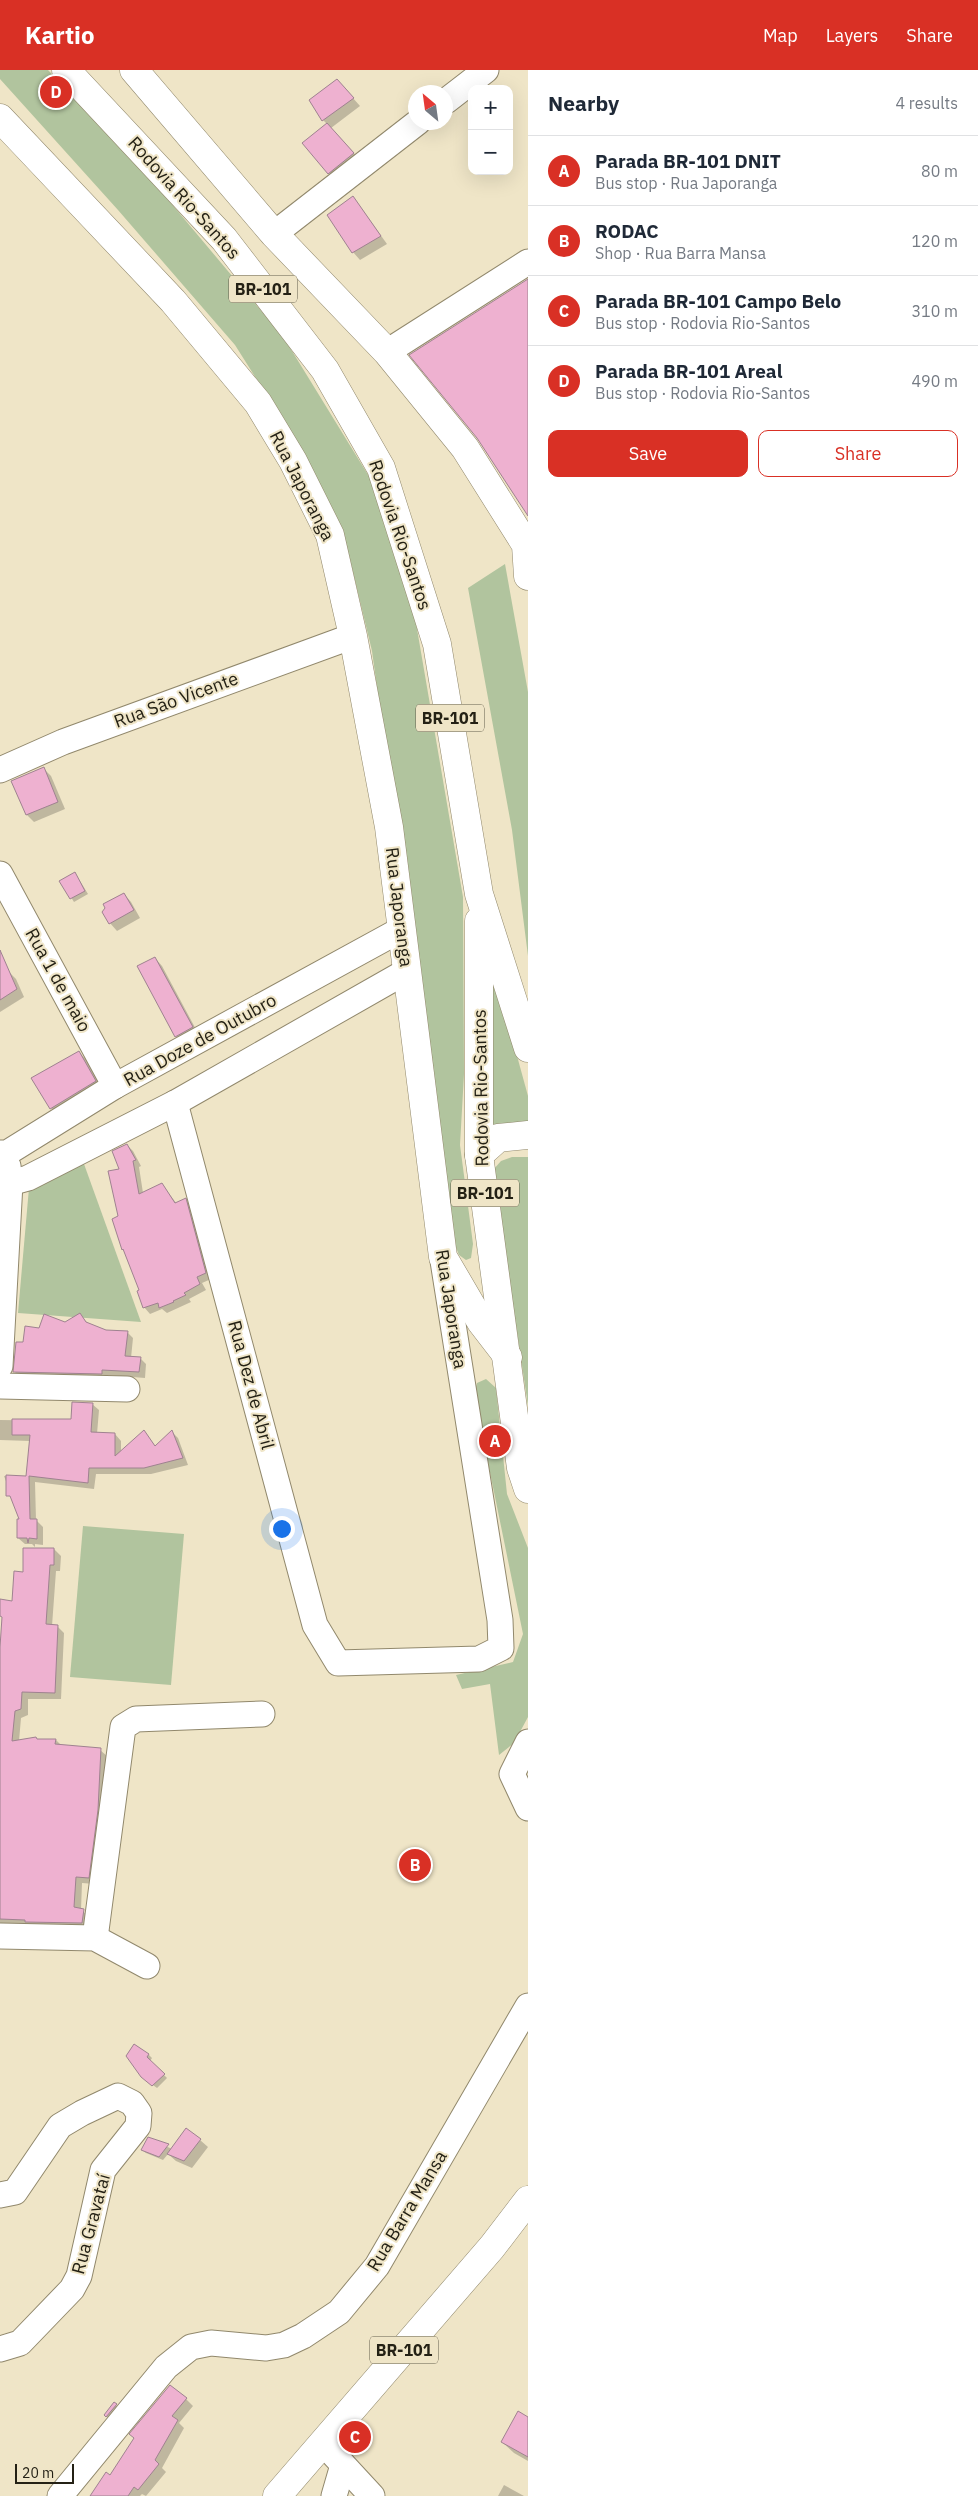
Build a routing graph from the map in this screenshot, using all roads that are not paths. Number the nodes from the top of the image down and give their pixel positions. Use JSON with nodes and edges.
{"nodes":[{"id":1,"x":66,"y":70,"type":"edge"},
{"id":2,"x":134,"y":70,"type":"edge"},
{"id":3,"x":486,"y":70,"type":"edge"},
{"id":4,"x":453,"y":96,"type":"edge"},
{"id":5,"x":0,"y":118,"type":"edge"},
{"id":6,"x":408,"y":130,"type":"edge"},
{"id":7,"x":274,"y":234,"type":"junction"},
{"id":8,"x":528,"y":262,"type":"edge"},
{"id":9,"x":388,"y":352,"type":"junction"},
{"id":10,"x":527,"y":544,"type":"edge"},
{"id":11,"x":528,"y":576,"type":"edge"},
{"id":12,"x":353,"y":636,"type":"junction"},
{"id":13,"x":0,"y":770,"type":"edge"},
{"id":14,"x":0,"y":874,"type":"edge"},
{"id":15,"x":478,"y":894,"type":"junction"},
{"id":16,"x":402,"y":929,"type":"junction"},
{"id":17,"x":407,"y":971,"type":"junction"},
{"id":18,"x":528,"y":1048,"type":"edge"},
{"id":19,"x":115,"y":1086,"type":"junction"},
{"id":20,"x":175,"y":1103,"type":"junction"},
{"id":21,"x":60,"y":1120,"type":"junction"},
{"id":22,"x":528,"y":1135,"type":"edge"},
{"id":23,"x":2,"y":1148,"type":"edge"},
{"id":24,"x":78,"y":1153,"type":"junction"},
{"id":25,"x":479,"y":1155,"type":"junction"},
{"id":26,"x":5,"y":1183,"type":"edge"},
{"id":27,"x":443,"y":1257,"type":"junction"},
{"id":28,"x":508,"y":1357,"type":"junction"},
{"id":29,"x":0,"y":1366,"type":"edge"},
{"id":30,"x":0,"y":1386,"type":"edge"},
{"id":31,"x":127,"y":1389,"type":"dead end"},
{"id":32,"x":526,"y":1477,"type":"edge"},
{"id":33,"x":338,"y":1663,"type":"joint"},
{"id":34,"x":262,"y":1714,"type":"dead end"},
{"id":35,"x":528,"y":1742,"type":"edge"},
{"id":36,"x":528,"y":1808,"type":"edge"},
{"id":37,"x":0,"y":1936,"type":"edge"},
{"id":38,"x":95,"y":1938,"type":"junction"},
{"id":39,"x":146,"y":1966,"type":"dead end"},
{"id":40,"x":528,"y":2006,"type":"edge"},
{"id":41,"x":0,"y":2195,"type":"edge"},
{"id":42,"x":528,"y":2200,"type":"edge"},
{"id":43,"x":0,"y":2349,"type":"edge"},
{"id":44,"x":322,"y":2443,"type":"junction"},
{"id":45,"x":343,"y":2465,"type":"junction"},
{"id":46,"x":60,"y":2496,"type":"edge"},
{"id":47,"x":277,"y":2496,"type":"edge"},
{"id":48,"x":334,"y":2496,"type":"edge"},
{"id":49,"x":372,"y":2496,"type":"edge"}],
"edges":[{"from":1,"to":15,"type":"main road","name":"Rodovia Rio-Santos","number":"BR-101"},
{"from":2,"to":7,"type":"main road"},
{"from":3,"to":4,"type":"street"},
{"from":5,"to":12,"type":"main road","name":"Rua Japoranga"},
{"from":6,"to":7,"type":"street"},
{"from":7,"to":9,"type":"main road"},
{"from":8,"to":9,"type":"street"},
{"from":9,"to":10,"type":"main road"},
{"from":10,"to":11,"type":"main road"},
{"from":12,"to":13,"type":"street","name":"Rua São Vicente"},
{"from":12,"to":16,"type":"main road","name":"Rua Japoranga"},
{"from":14,"to":19,"type":"street","name":"Rua 1 de maio"},
{"from":15,"to":18,"type":"main road","name":"Rodovia Rio-Santos","number":"BR-101"},
{"from":15,"to":25,"type":"main road","name":"Rodovia Rio-Santos","number":"BR-101"},
{"from":16,"to":17,"type":"main road","name":"Rua Japoranga"},
{"from":16,"to":19,"type":"street","name":"Rua Doze de Outubro"},
{"from":17,"to":20,"type":"street"},
{"from":17,"to":27,"type":"main road","name":"Rua Japoranga"},
{"from":19,"to":21,"type":"street","name":"Rua Doze de Outubro"},
{"from":20,"to":24,"type":"street"},
{"from":20,"to":33,"type":"street","name":"Rua Dez de Abril"},
{"from":21,"to":23,"type":"street","name":"Rua Doze de Outubro"},
{"from":21,"to":24,"type":"street"},
{"from":22,"to":25,"type":"main road"},
{"from":23,"to":26,"type":"street"},
{"from":24,"to":26,"type":"street"},
{"from":25,"to":28,"type":"main road","name":"Rodovia Rio-Santos","number":"BR-101"},
{"from":26,"to":29,"type":"street"},
{"from":27,"to":28,"type":"main road"},
{"from":27,"to":33,"type":"street","name":"Rua Japoranga"},
{"from":28,"to":32,"type":"main road","name":"Rodovia Rio-Santos","number":"BR-101"},
{"from":30,"to":31,"type":"street"},
{"from":34,"to":38,"type":"street"},
{"from":35,"to":36,"type":"street"},
{"from":37,"to":38,"type":"street"},
{"from":38,"to":39,"type":"street"},
{"from":40,"to":46,"type":"street","name":"Rua Barra Mansa"},
{"from":41,"to":43,"type":"street","name":"Rua Gravataí"},
{"from":42,"to":44,"type":"main road","number":"BR-101"},
{"from":44,"to":45,"type":"street"},
{"from":44,"to":47,"type":"main road","number":"BR-101"},
{"from":45,"to":48,"type":"street"},
{"from":45,"to":49,"type":"street"}]}
